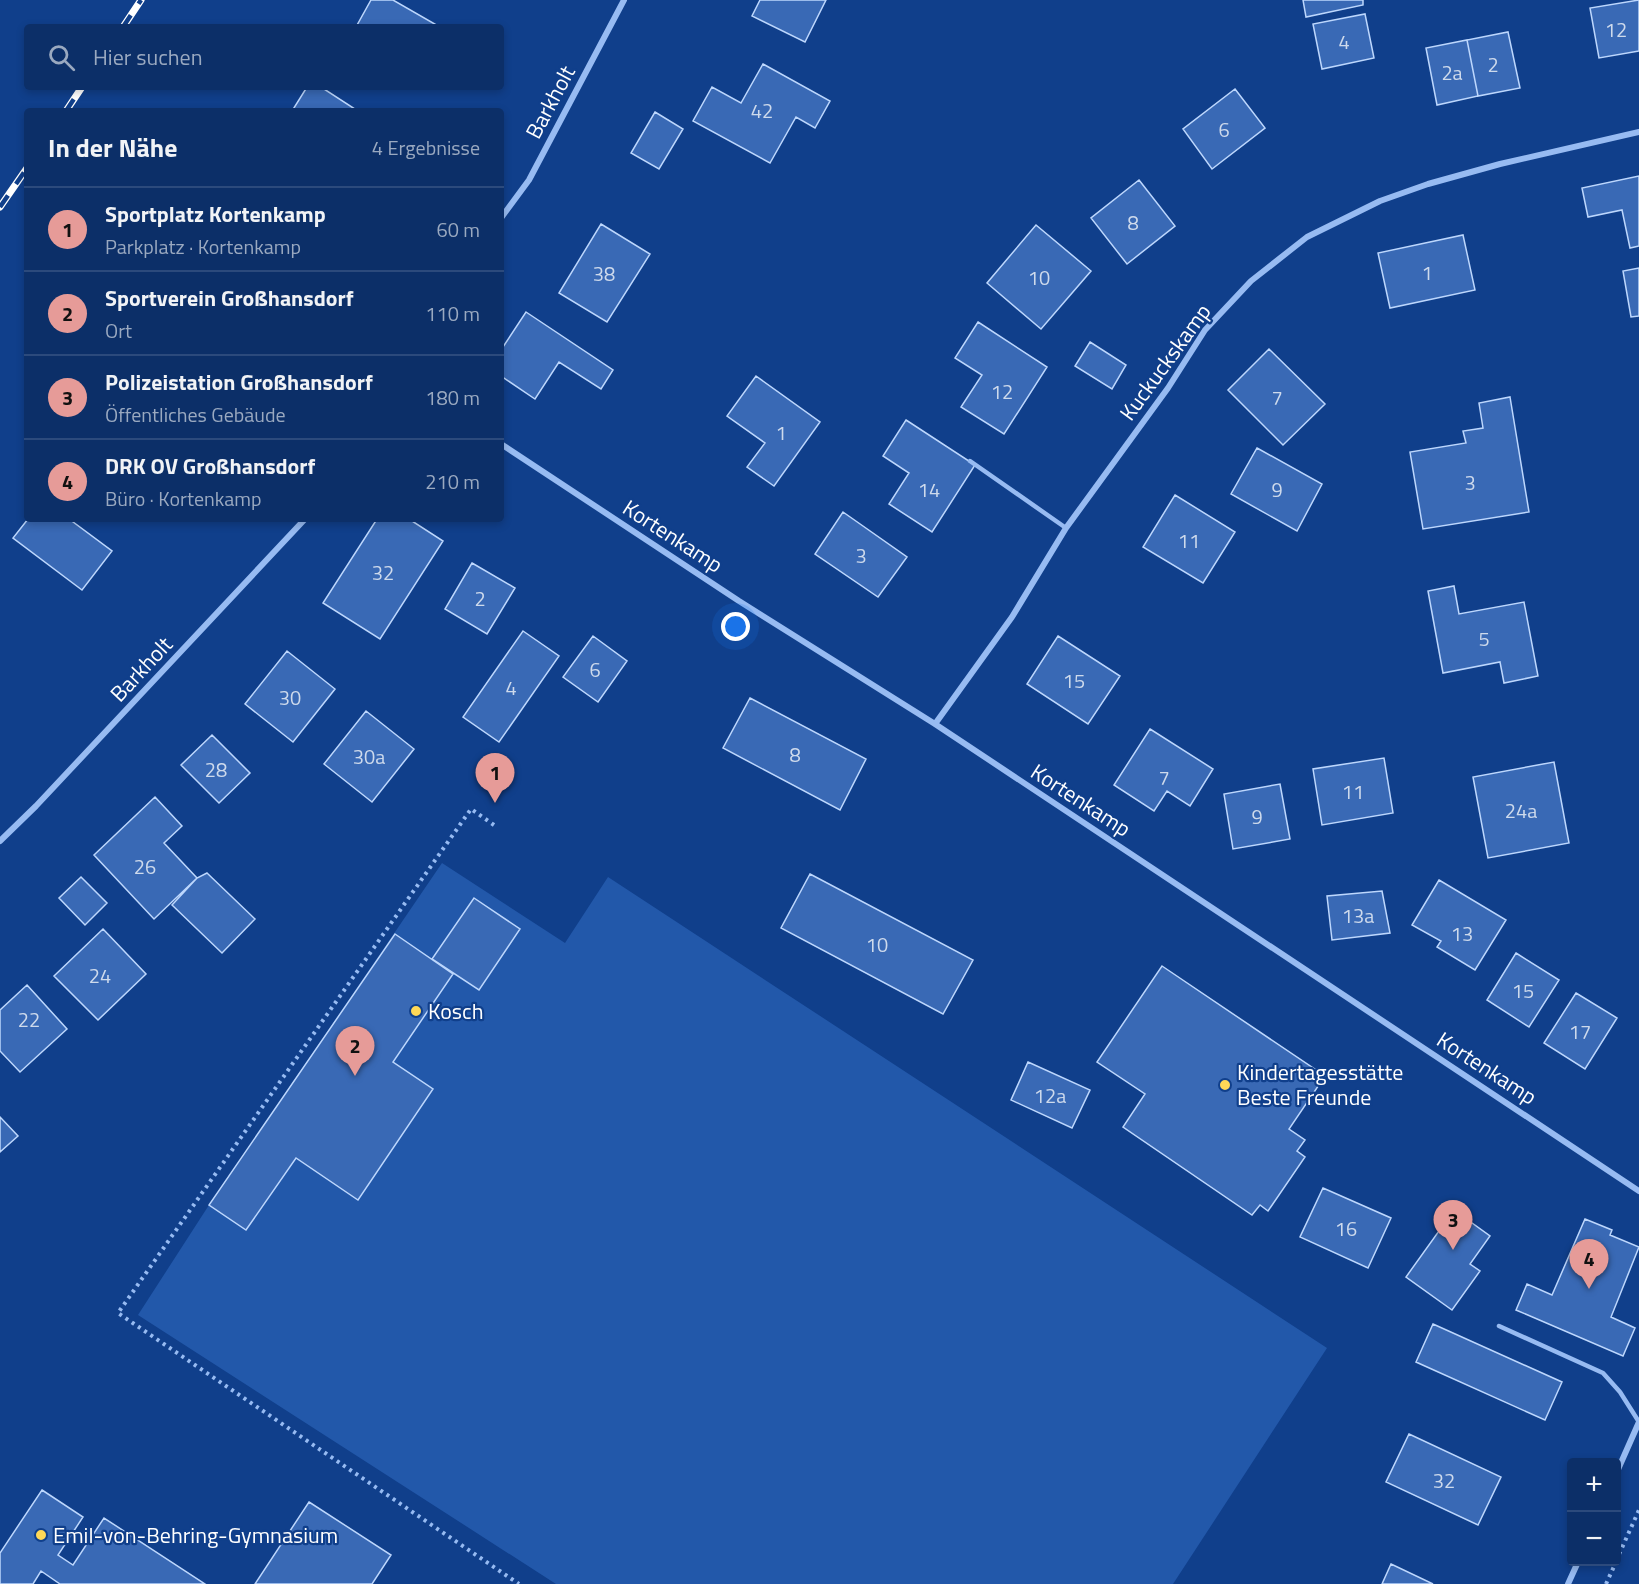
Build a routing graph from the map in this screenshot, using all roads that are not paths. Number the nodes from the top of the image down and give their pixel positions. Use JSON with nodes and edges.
{"nodes":[{"id":1,"x":624,"y":0,"type":"edge"},
{"id":2,"x":1639,"y":132,"type":"edge"},
{"id":3,"x":504,"y":214,"type":"edge"},
{"id":4,"x":504,"y":446,"type":"edge"},
{"id":5,"x":970,"y":461,"type":"dead end"},
{"id":6,"x":302,"y":522,"type":"edge"},
{"id":7,"x":1066,"y":528,"type":"junction"},
{"id":8,"x":935,"y":724,"type":"junction"},
{"id":9,"x":0,"y":841,"type":"edge"},
{"id":10,"x":1639,"y":1191,"type":"edge"},
{"id":11,"x":1499,"y":1326,"type":"dead end"},
{"id":12,"x":1639,"y":1422,"type":"edge"},
{"id":13,"x":1621,"y":1465,"type":"edge"},
{"id":14,"x":1576,"y":1566,"type":"edge"},
{"id":15,"x":1568,"y":1584,"type":"edge"}],
"edges":[{"from":1,"to":3,"type":"street","name":"Barkholt"},
{"from":2,"to":7,"type":"street","name":"Kuckuckskamp"},
{"from":4,"to":8,"type":"street","name":"Kortenkamp"},
{"from":5,"to":7,"type":"lane"},
{"from":6,"to":9,"type":"street","name":"Barkholt"},
{"from":7,"to":8,"type":"street","name":"Kuckuckskamp"},
{"from":8,"to":10,"type":"street","name":"Kortenkamp"},
{"from":11,"to":12,"type":"lane"},
{"from":12,"to":13,"type":"street"},
{"from":14,"to":15,"type":"street"}]}
